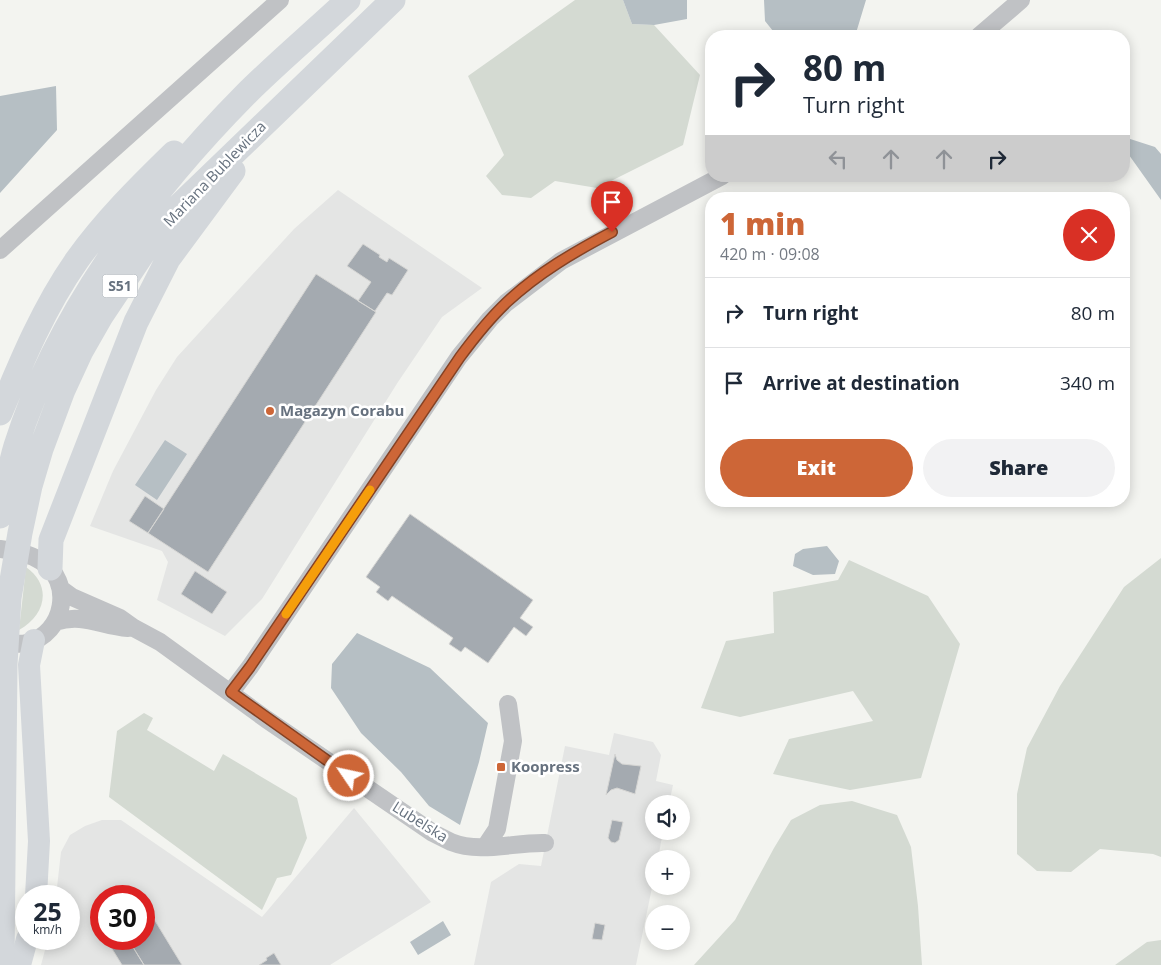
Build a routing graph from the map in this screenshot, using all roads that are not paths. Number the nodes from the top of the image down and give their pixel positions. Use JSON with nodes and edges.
{"nodes":[{"id":1,"x":280,"y":0,"type":"edge"},
{"id":2,"x":348,"y":0,"type":"edge"},
{"id":3,"x":393,"y":0,"type":"edge"},
{"id":4,"x":1020,"y":0,"type":"edge"},
{"id":5,"x":986,"y":30,"type":"edge"},
{"id":6,"x":300,"y":88,"type":"junction"},
{"id":7,"x":246,"y":95,"type":"junction"},
{"id":8,"x":711,"y":182,"type":"edge"},
{"id":9,"x":0,"y":250,"type":"edge"},
{"id":10,"x":0,"y":413,"type":"edge"},
{"id":11,"x":0,"y":516,"type":"edge"},
{"id":12,"x":0,"y":549,"type":"edge"},
{"id":13,"x":55,"y":579,"type":"junction"},
{"id":14,"x":55,"y":622,"type":"junction"},
{"id":15,"x":134,"y":628,"type":"junction"},
{"id":16,"x":34,"y":640,"type":"junction"},
{"id":17,"x":2,"y":653,"type":"edge"},
{"id":18,"x":231,"y":692,"type":"junction"},
{"id":19,"x":508,"y":704,"type":"dead end"},
{"id":20,"x":545,"y":843,"type":"dead end"},
{"id":21,"x":485,"y":847,"type":"junction"},
{"id":22,"x":37,"y":885,"type":"edge"},
{"id":23,"x":24,"y":950,"type":"edge"},
{"id":24,"x":2,"y":965,"type":"edge"},
{"id":25,"x":20,"y":965,"type":"edge"}],
"edges":[{"from":1,"to":9,"type":"street"},
{"from":2,"to":7,"type":"highway","name":"Mariana Bublewicza","number":"S51"},
{"from":3,"to":6,"type":"highway","name":"Mariana Bublewicza","number":"S51"},
{"from":4,"to":5,"type":"street"},
{"from":6,"to":13,"type":"highway"},
{"from":6,"to":17,"type":"highway","name":"Mariana Bublewicza","number":"S51"},
{"from":7,"to":10,"type":"highway"},
{"from":7,"to":11,"type":"highway","name":"Mariana Bublewicza","number":"S51"},
{"from":8,"to":18,"type":"street"},
{"from":12,"to":13,"type":"street","name":"Lubelska"},
{"from":13,"to":14,"type":"street"},
{"from":13,"to":15,"type":"street","name":"Lubelska"},
{"from":14,"to":15,"type":"street"},
{"from":14,"to":16,"type":"street"},
{"from":15,"to":18,"type":"street","name":"Lubelska"},
{"from":16,"to":17,"type":"street"},
{"from":16,"to":22,"type":"main road"},
{"from":17,"to":24,"type":"highway","name":"Mariana Bublewicza","number":"S51"},
{"from":18,"to":21,"type":"street","name":"Lubelska"},
{"from":19,"to":21,"type":"street"},
{"from":20,"to":21,"type":"street","name":"Lubelska"},
{"from":23,"to":25,"type":"main road"}]}
